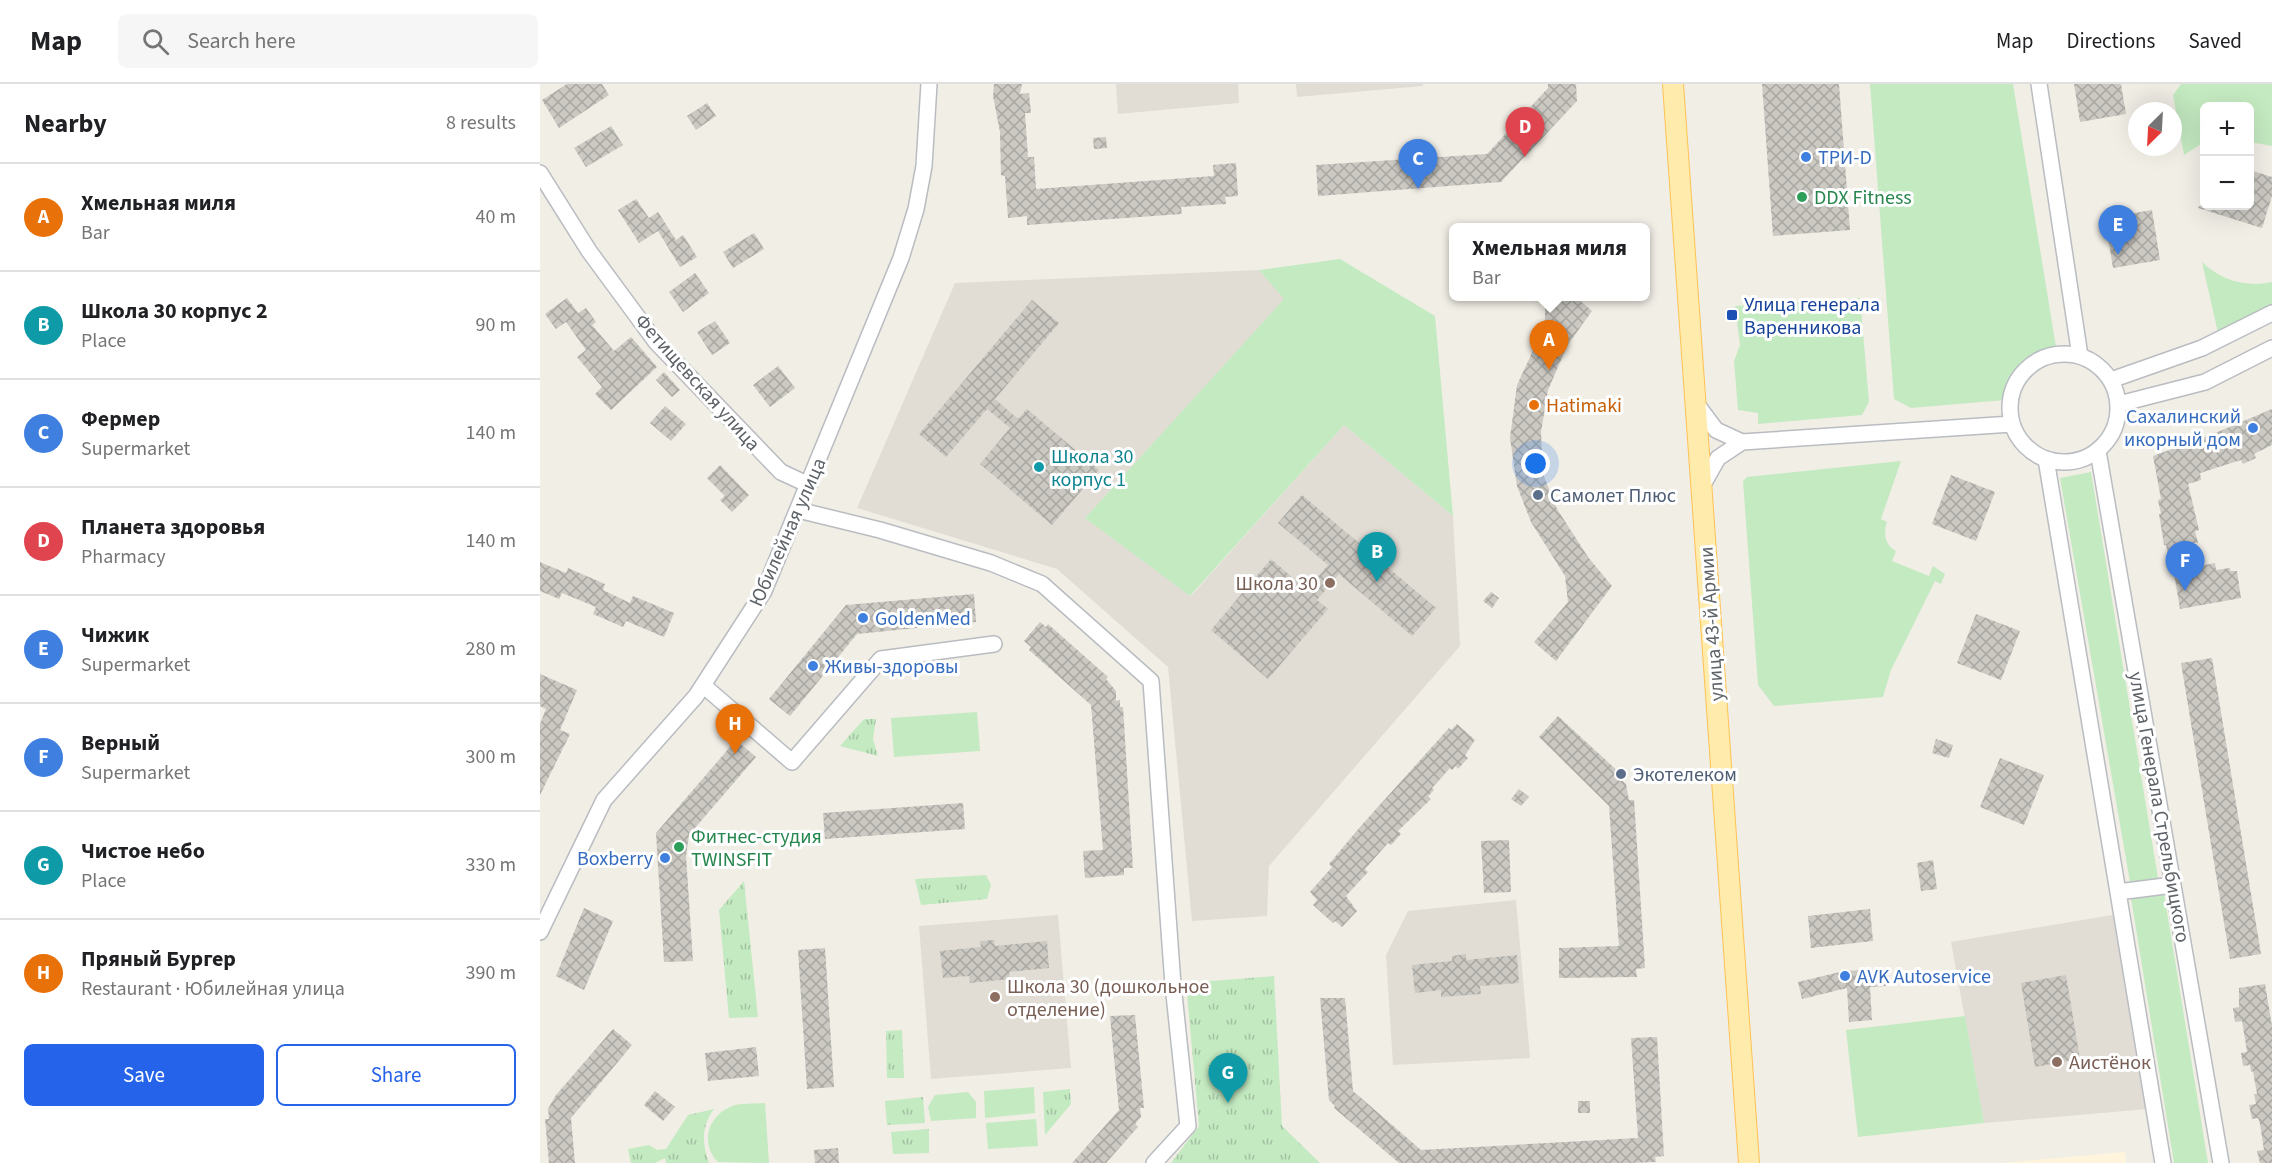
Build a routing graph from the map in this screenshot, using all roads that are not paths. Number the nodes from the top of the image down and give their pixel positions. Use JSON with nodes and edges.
{"nodes":[{"id":1,"x":928,"y":84,"type":"edge"},
{"id":2,"x":1673,"y":84,"type":"edge"},
{"id":3,"x":2039,"y":84,"type":"edge"},
{"id":4,"x":540,"y":174,"type":"edge"},
{"id":5,"x":2272,"y":314,"type":"edge"},
{"id":6,"x":2272,"y":348,"type":"edge"},
{"id":7,"x":2080,"y":356,"type":"junction"},
{"id":8,"x":2111,"y":380,"type":"junction"},
{"id":9,"x":1695,"y":402,"type":"junction"},
{"id":10,"x":2119,"y":404,"type":"junction"},
{"id":11,"x":2012,"y":424,"type":"junction"},
{"id":12,"x":1742,"y":442,"type":"junction"},
{"id":13,"x":2098,"y":451,"type":"junction"},
{"id":14,"x":2046,"y":459,"type":"junction"},
{"id":15,"x":809,"y":485,"type":"junction"},
{"id":16,"x":1701,"y":488,"type":"junction"},
{"id":17,"x":798,"y":510,"type":"junction"},
{"id":18,"x":994,"y":644,"type":"dead end"},
{"id":19,"x":704,"y":686,"type":"junction"},
{"id":20,"x":2173,"y":885,"type":"junction"},
{"id":21,"x":2118,"y":892,"type":"junction"},
{"id":22,"x":540,"y":932,"type":"edge"},
{"id":23,"x":1154,"y":1163,"type":"edge"},
{"id":24,"x":1749,"y":1163,"type":"edge"},
{"id":25,"x":2163,"y":1163,"type":"edge"},
{"id":26,"x":2221,"y":1163,"type":"edge"}],
"edges":[{"from":1,"to":15,"type":"street","name":"Юбилейная улица"},
{"from":2,"to":9,"type":"main road","name":"улица 43-й Армии"},
{"from":3,"to":7,"type":"street"},
{"from":4,"to":15,"type":"street","name":"Фетищевская улица"},
{"from":5,"to":8,"type":"street"},
{"from":6,"to":10,"type":"street"},
{"from":7,"to":8,"type":"street"},
{"from":7,"to":11,"type":"street"},
{"from":8,"to":10,"type":"street"},
{"from":9,"to":12,"type":"street"},
{"from":9,"to":16,"type":"main road","name":"улица 43-й Армии"},
{"from":10,"to":13,"type":"street"},
{"from":11,"to":12,"type":"street"},
{"from":11,"to":14,"type":"street"},
{"from":12,"to":16,"type":"street"},
{"from":13,"to":14,"type":"street"},
{"from":13,"to":20,"type":"street","name":"улица Генерала Стрельбицкого"},
{"from":14,"to":21,"type":"street"},
{"from":15,"to":17,"type":"street","name":"Юбилейная улица"},
{"from":16,"to":24,"type":"main road","name":"улица 43-й Армии"},
{"from":17,"to":19,"type":"street","name":"Юбилейная улица"},
{"from":17,"to":23,"type":"street"},
{"from":18,"to":19,"type":"street"},
{"from":19,"to":22,"type":"street","name":"Юбилейная улица"},
{"from":20,"to":21,"type":"street"},
{"from":20,"to":26,"type":"street","name":"улица Генерала Стрельбицкого"},
{"from":21,"to":25,"type":"street"}]}
